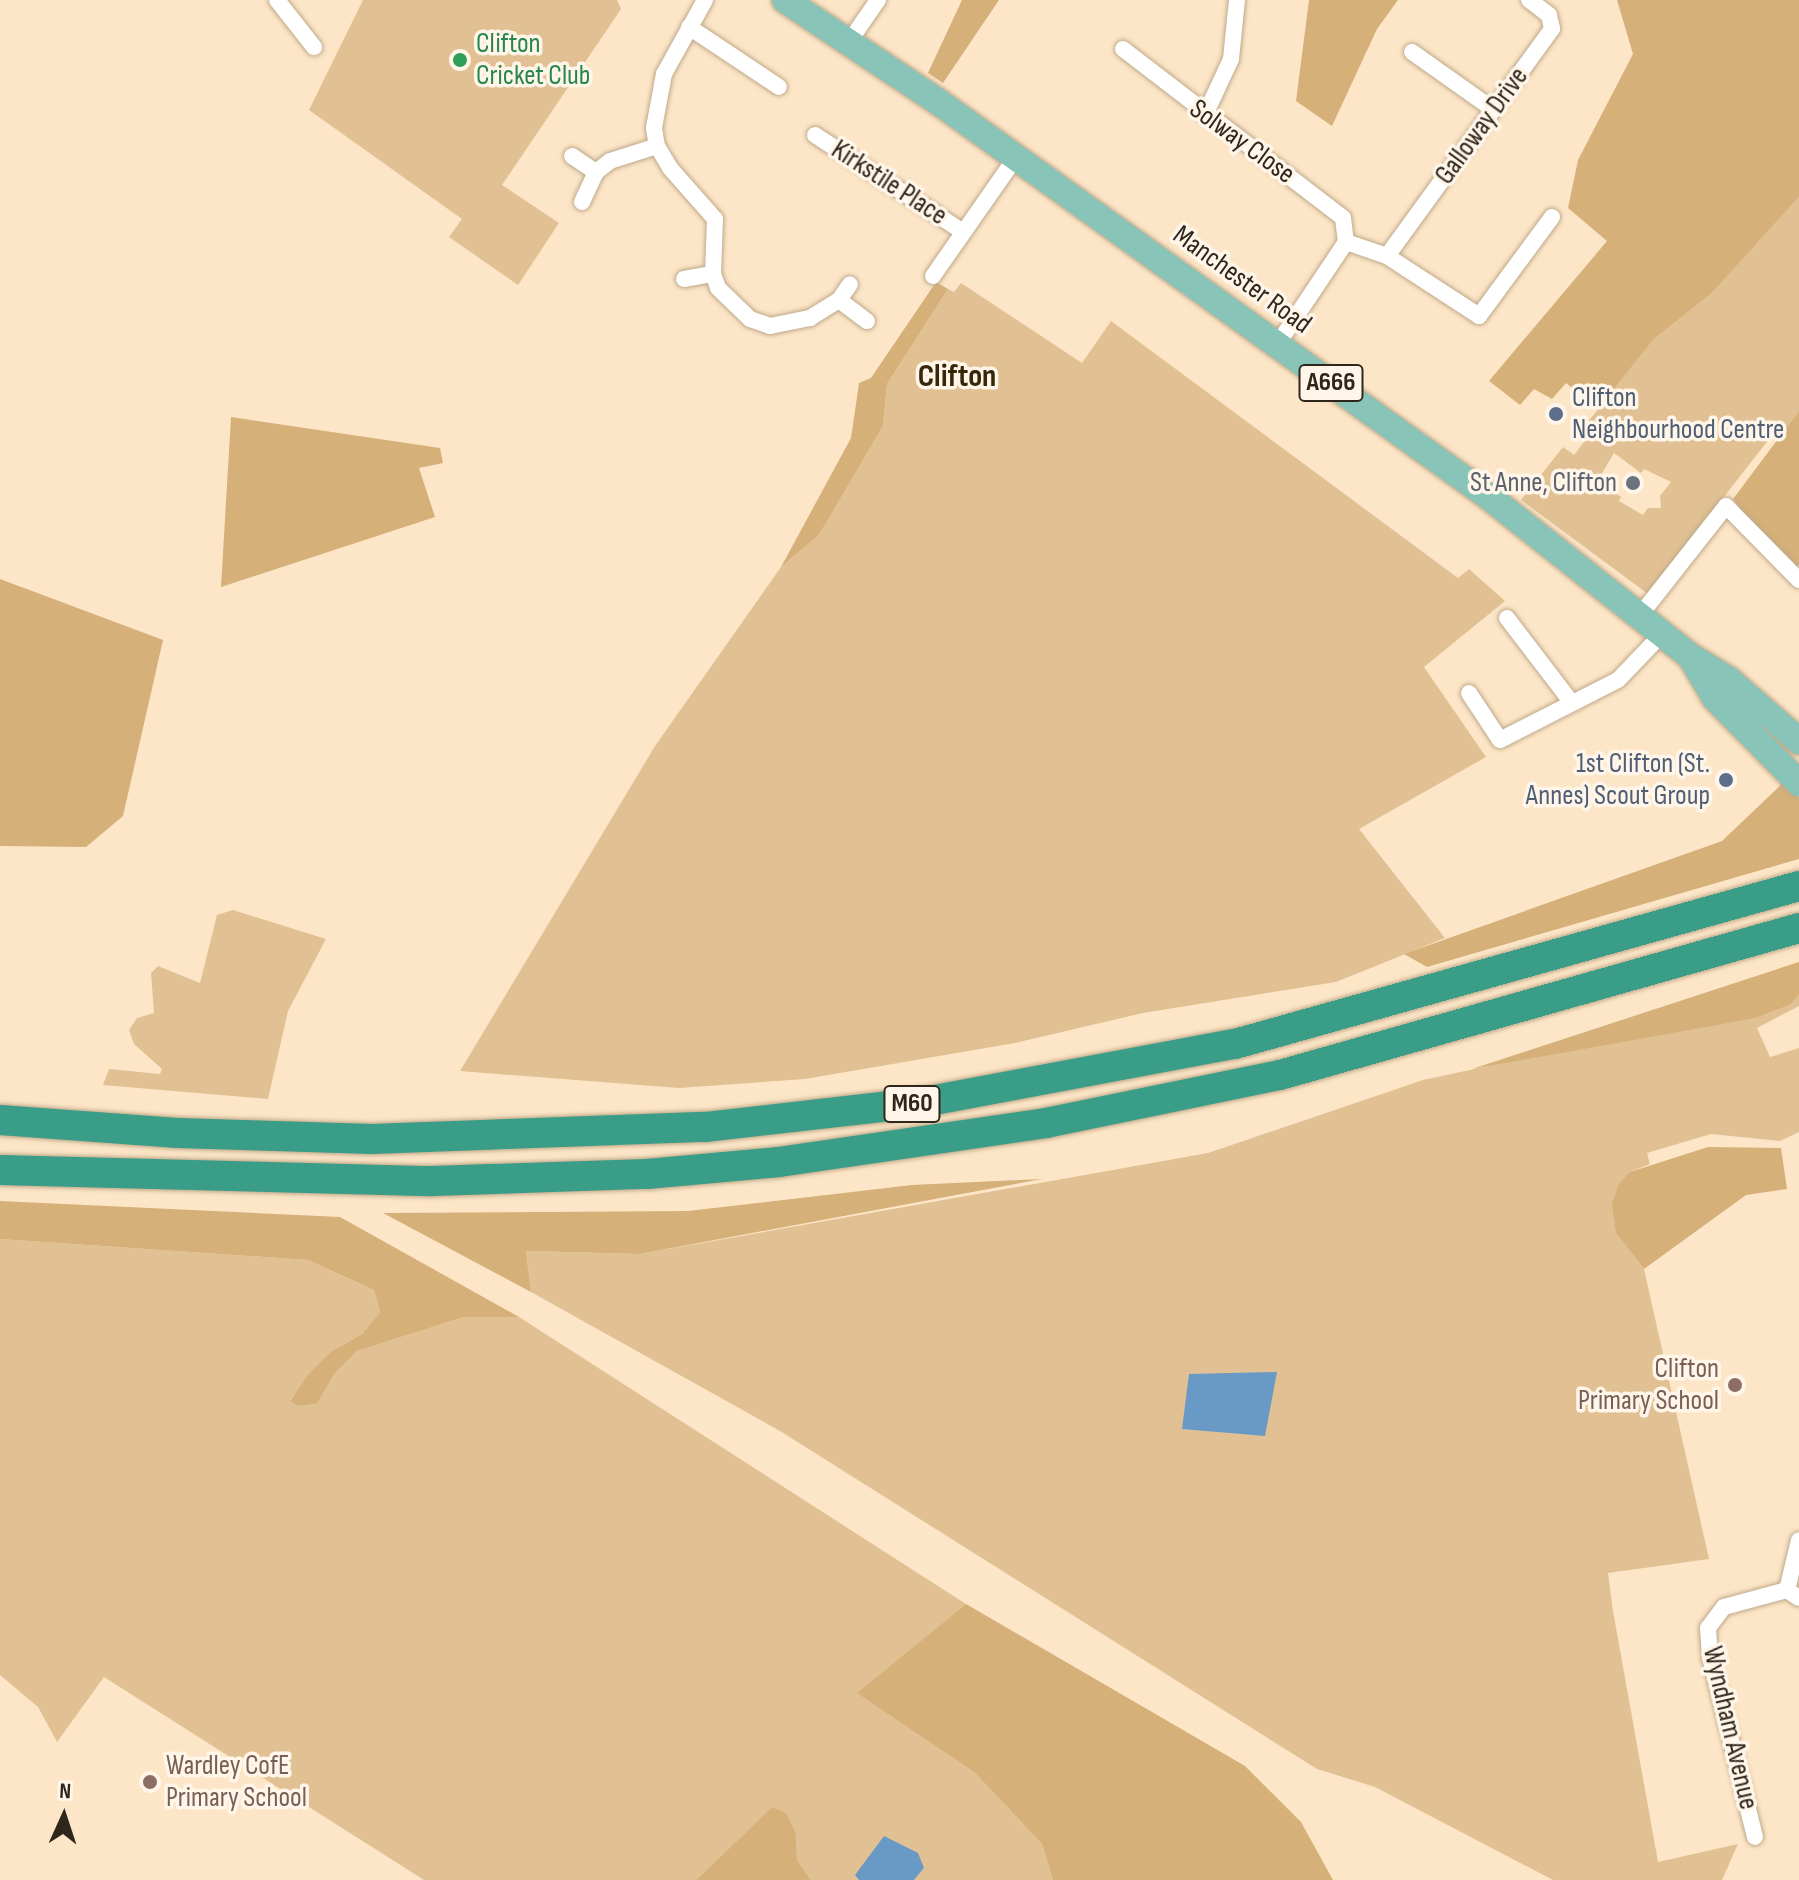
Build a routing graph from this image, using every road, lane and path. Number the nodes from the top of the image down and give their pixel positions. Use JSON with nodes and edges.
{"nodes":[{"id":1,"x":277,"y":0,"type":"edge"},
{"id":2,"x":705,"y":0,"type":"edge"},
{"id":3,"x":785,"y":0,"type":"edge"},
{"id":4,"x":878,"y":0,"type":"edge"},
{"id":5,"x":1237,"y":0,"type":"edge"},
{"id":6,"x":1529,"y":0,"type":"edge"},
{"id":7,"x":689,"y":27,"type":"junction"},
{"id":8,"x":849,"y":42,"type":"junction"},
{"id":9,"x":314,"y":47,"type":"dead end"},
{"id":10,"x":1123,"y":49,"type":"dead end"},
{"id":11,"x":1412,"y":52,"type":"dead end"},
{"id":12,"x":779,"y":87,"type":"dead end"},
{"id":13,"x":1494,"y":110,"type":"junction"},
{"id":14,"x":1205,"y":115,"type":"junction"},
{"id":15,"x":815,"y":135,"type":"dead end"},
{"id":16,"x":657,"y":146,"type":"junction"},
{"id":17,"x":572,"y":156,"type":"dead end"},
{"id":18,"x":1016,"y":157,"type":"junction"},
{"id":19,"x":596,"y":172,"type":"junction"},
{"id":20,"x":582,"y":202,"type":"dead end"},
{"id":21,"x":1552,"y":217,"type":"dead end"},
{"id":22,"x":963,"y":232,"type":"junction"},
{"id":23,"x":1346,"y":242,"type":"junction"},
{"id":24,"x":1387,"y":256,"type":"junction"},
{"id":25,"x":713,"y":274,"type":"junction"},
{"id":26,"x":933,"y":276,"type":"dead end"},
{"id":27,"x":684,"y":279,"type":"dead end"},
{"id":28,"x":850,"y":284,"type":"dead end"},
{"id":29,"x":839,"y":300,"type":"junction"},
{"id":30,"x":867,"y":321,"type":"dead end"},
{"id":31,"x":1277,"y":345,"type":"junction"},
{"id":32,"x":1799,"y":580,"type":"edge"},
{"id":33,"x":1641,"y":614,"type":"junction"},
{"id":34,"x":1507,"y":618,"type":"dead end"},
{"id":35,"x":1663,"y":633,"type":"junction"},
{"id":36,"x":1690,"y":656,"type":"junction"},
{"id":37,"x":1469,"y":693,"type":"dead end"},
{"id":38,"x":1572,"y":703,"type":"junction"},
{"id":39,"x":1799,"y":741,"type":"edge"},
{"id":40,"x":1799,"y":783,"type":"edge"},
{"id":41,"x":1799,"y":886,"type":"edge"},
{"id":42,"x":1799,"y":928,"type":"edge"},
{"id":43,"x":0,"y":1120,"type":"edge"},
{"id":44,"x":0,"y":1157,"type":"edge"},
{"id":45,"x":0,"y":1170,"type":"edge"},
{"id":46,"x":107,"y":1171,"type":"junction"},
{"id":47,"x":1799,"y":1540,"type":"edge"},
{"id":48,"x":1793,"y":1594,"type":"edge"},
{"id":49,"x":1755,"y":1837,"type":"dead end"}],
"edges":[{"from":1,"to":9,"type":"street"},
{"from":2,"to":7,"type":"street"},
{"from":3,"to":8,"type":"main road","name":"Manchester Road","number":"A666"},
{"from":4,"to":8,"type":"street"},
{"from":5,"to":14,"type":"street"},
{"from":6,"to":13,"type":"street","name":"Galloway Drive"},
{"from":7,"to":12,"type":"street"},
{"from":7,"to":16,"type":"street"},
{"from":8,"to":18,"type":"main road","name":"Manchester Road","number":"A666"},
{"from":10,"to":14,"type":"street","name":"Solway Close"},
{"from":11,"to":13,"type":"street"},
{"from":13,"to":24,"type":"street","name":"Galloway Drive"},
{"from":14,"to":23,"type":"street","name":"Solway Close"},
{"from":15,"to":22,"type":"street","name":"Kirkstile Place"},
{"from":16,"to":19,"type":"street"},
{"from":16,"to":25,"type":"street"},
{"from":17,"to":19,"type":"street"},
{"from":18,"to":22,"type":"street"},
{"from":18,"to":31,"type":"main road","name":"Manchester Road","number":"A666"},
{"from":19,"to":20,"type":"street"},
{"from":21,"to":24,"type":"street"},
{"from":22,"to":26,"type":"street"},
{"from":23,"to":24,"type":"street"},
{"from":23,"to":31,"type":"street"},
{"from":25,"to":27,"type":"street"},
{"from":25,"to":29,"type":"street"},
{"from":28,"to":29,"type":"street"},
{"from":29,"to":30,"type":"street"},
{"from":31,"to":33,"type":"main road","name":"Manchester Road","number":"A666"},
{"from":32,"to":33,"type":"street"},
{"from":33,"to":35,"type":"main road","name":"Manchester Road","number":"A666"},
{"from":34,"to":38,"type":"street"},
{"from":35,"to":36,"type":"main road","name":"Manchester Road","number":"A666"},
{"from":35,"to":38,"type":"street"},
{"from":36,"to":39,"type":"main road","name":"Manchester Road","number":"A666"},
{"from":36,"to":40,"type":"main road","name":"Manchester Road","number":"A666"},
{"from":37,"to":38,"type":"street"},
{"from":41,"to":43,"type":"highway","number":"M60"},
{"from":42,"to":46,"type":"highway","number":"M60"},
{"from":44,"to":46,"type":"highway","number":"M60"},
{"from":45,"to":46,"type":"highway","number":"M60"},
{"from":47,"to":48,"type":"street"},
{"from":48,"to":49,"type":"street","name":"Wyndham Avenue"}]}
